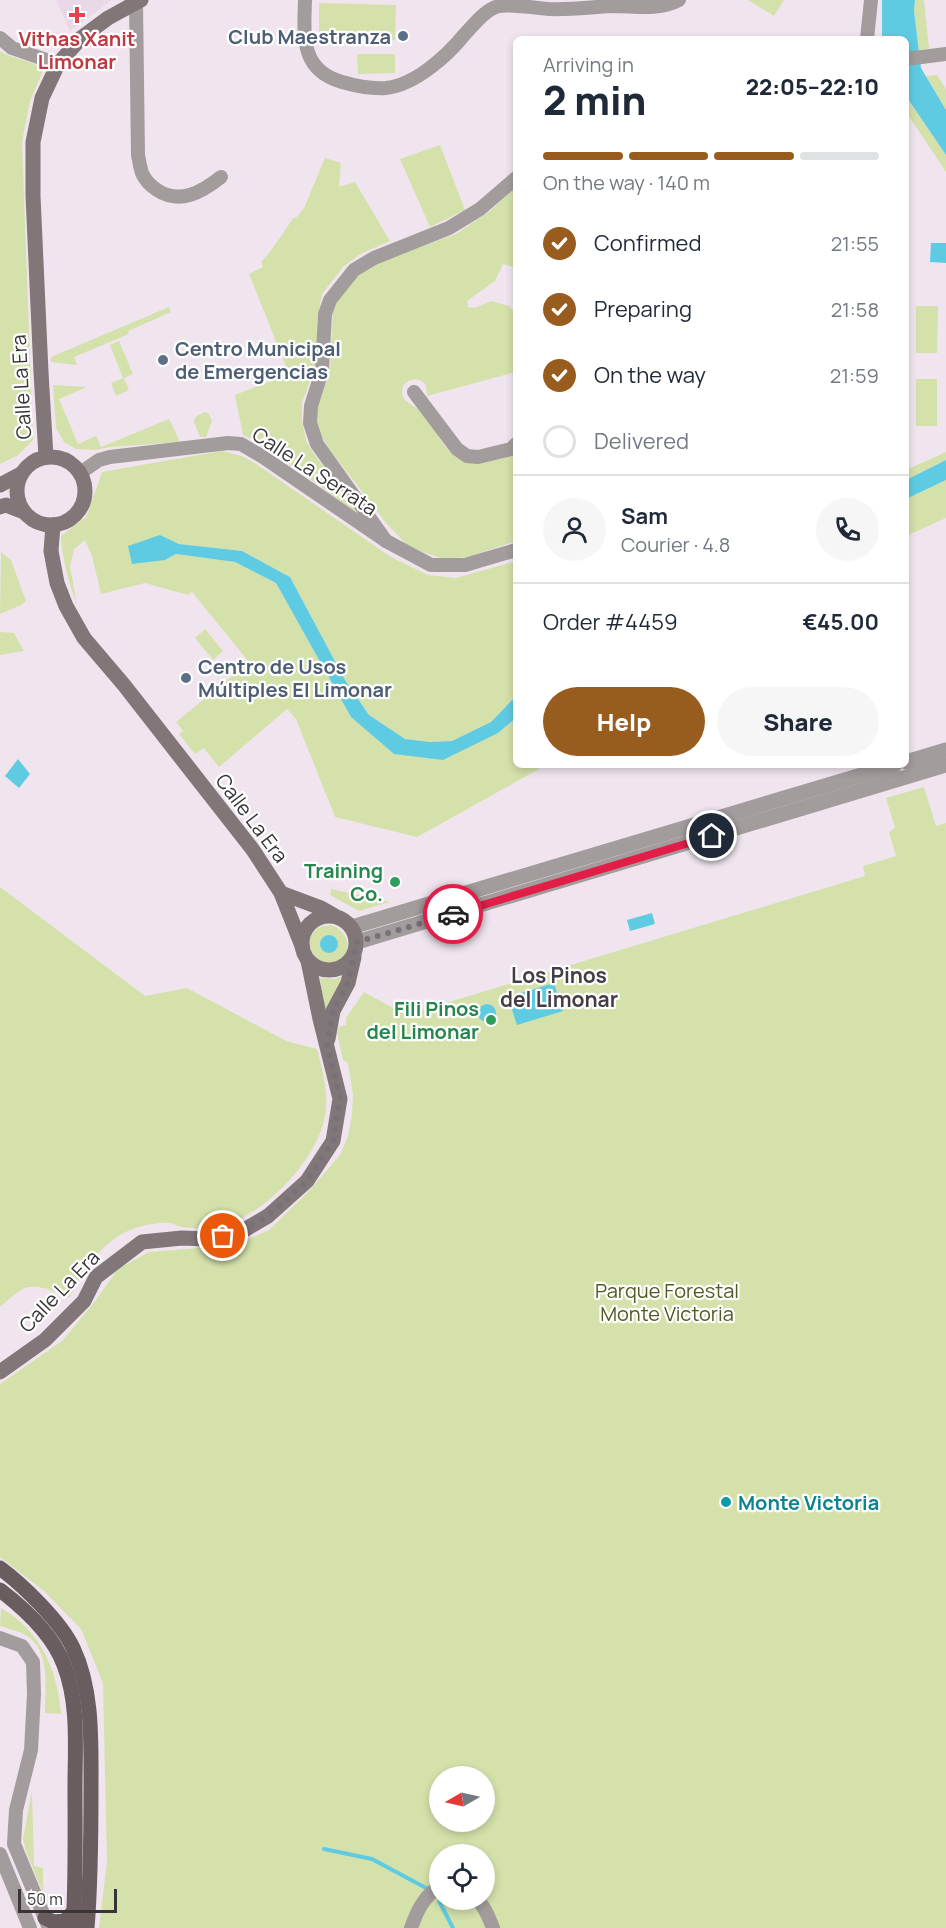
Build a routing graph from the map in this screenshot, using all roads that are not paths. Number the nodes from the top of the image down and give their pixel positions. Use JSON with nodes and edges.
{"nodes":[{"id":1,"x":304,"y":0,"type":"edge"},
{"id":2,"x":680,"y":0,"type":"edge"},
{"id":3,"x":871,"y":0,"type":"edge"},
{"id":4,"x":138,"y":1,"type":"edge"},
{"id":5,"x":867,"y":36,"type":"edge"},
{"id":6,"x":0,"y":38,"type":"edge"},
{"id":7,"x":946,"y":54,"type":"edge"},
{"id":8,"x":909,"y":59,"type":"edge"},
{"id":9,"x":58,"y":63,"type":"junction"},
{"id":10,"x":221,"y":177,"type":"dead end"},
{"id":11,"x":513,"y":181,"type":"edge"},
{"id":12,"x":414,"y":392,"type":"dead end"},
{"id":13,"x":513,"y":447,"type":"edge"},
{"id":14,"x":46,"y":457,"type":"junction"},
{"id":15,"x":80,"y":473,"type":"junction"},
{"id":16,"x":21,"y":474,"type":"junction"},
{"id":17,"x":0,"y":485,"type":"edge"},
{"id":18,"x":0,"y":507,"type":"edge"},
{"id":19,"x":24,"y":512,"type":"junction"},
{"id":20,"x":53,"y":525,"type":"junction"},
{"id":21,"x":386,"y":541,"type":"junction"},
{"id":22,"x":513,"y":551,"type":"edge"},
{"id":23,"x":946,"y":750,"type":"edge"},
{"id":24,"x":909,"y":761,"type":"edge"},
{"id":25,"x":946,"y":765,"type":"edge"},
{"id":26,"x":887,"y":768,"type":"edge"},
{"id":27,"x":281,"y":892,"type":"junction"},
{"id":28,"x":335,"y":916,"type":"junction"},
{"id":29,"x":355,"y":940,"type":"junction"},
{"id":30,"x":302,"y":945,"type":"junction"},
{"id":31,"x":308,"y":961,"type":"junction"},
{"id":32,"x":327,"y":1045,"type":"junction"},
{"id":33,"x":0,"y":1372,"type":"edge"},
{"id":34,"x":0,"y":1568,"type":"edge"},
{"id":35,"x":0,"y":1590,"type":"edge"},
{"id":36,"x":0,"y":1638,"type":"edge"},
{"id":37,"x":0,"y":1854,"type":"edge"},
{"id":38,"x":14,"y":1886,"type":"junction"},
{"id":39,"x":0,"y":1893,"type":"edge"},
{"id":40,"x":429,"y":1894,"type":"edge"},
{"id":41,"x":485,"y":1910,"type":"edge"},
{"id":42,"x":74,"y":1911,"type":"junction"},
{"id":43,"x":47,"y":1923,"type":"edge"},
{"id":44,"x":30,"y":1928,"type":"edge"},
{"id":45,"x":73,"y":1928,"type":"edge"},
{"id":46,"x":87,"y":1928,"type":"edge"},
{"id":47,"x":411,"y":1928,"type":"edge"},
{"id":48,"x":493,"y":1928,"type":"edge"}],
"edges":[{"from":1,"to":2,"type":"street"},
{"from":3,"to":5,"type":"street"},
{"from":4,"to":9,"type":"main road","name":"Calle La Era"},
{"from":4,"to":10,"type":"street"},
{"from":6,"to":9,"type":"street"},
{"from":7,"to":8,"type":"street"},
{"from":9,"to":14,"type":"main road","name":"Calle La Era"},
{"from":11,"to":21,"type":"street"},
{"from":12,"to":13,"type":"street"},
{"from":14,"to":15,"type":"main road"},
{"from":14,"to":16,"type":"main road"},
{"from":15,"to":20,"type":"main road"},
{"from":15,"to":21,"type":"street","name":"Calle La Serrata"},
{"from":16,"to":17,"type":"main road"},
{"from":16,"to":19,"type":"main road"},
{"from":18,"to":19,"type":"main road"},
{"from":19,"to":20,"type":"main road"},
{"from":20,"to":27,"type":"main road","name":"Calle La Era"},
{"from":21,"to":22,"type":"street","name":"Calle La Serrata"},
{"from":23,"to":24,"type":"street"},
{"from":25,"to":29,"type":"street"},
{"from":26,"to":29,"type":"street"},
{"from":27,"to":28,"type":"main road"},
{"from":27,"to":30,"type":"main road","name":"Calle La Era"},
{"from":28,"to":29,"type":"main road"},
{"from":28,"to":30,"type":"main road"},
{"from":29,"to":31,"type":"main road"},
{"from":29,"to":32,"type":"main road"},
{"from":30,"to":31,"type":"main road"},
{"from":31,"to":32,"type":"main road","name":"Calle La Era"},
{"from":32,"to":33,"type":"main road","name":"Calle La Era"},
{"from":34,"to":46,"type":"main road"},
{"from":35,"to":42,"type":"main road"},
{"from":36,"to":43,"type":"street"},
{"from":37,"to":38,"type":"street"},
{"from":38,"to":39,"type":"street"},
{"from":38,"to":44,"type":"street"},
{"from":40,"to":47,"type":"street"},
{"from":41,"to":48,"type":"street"},
{"from":42,"to":43,"type":"main road"},
{"from":42,"to":45,"type":"main road"}]}
